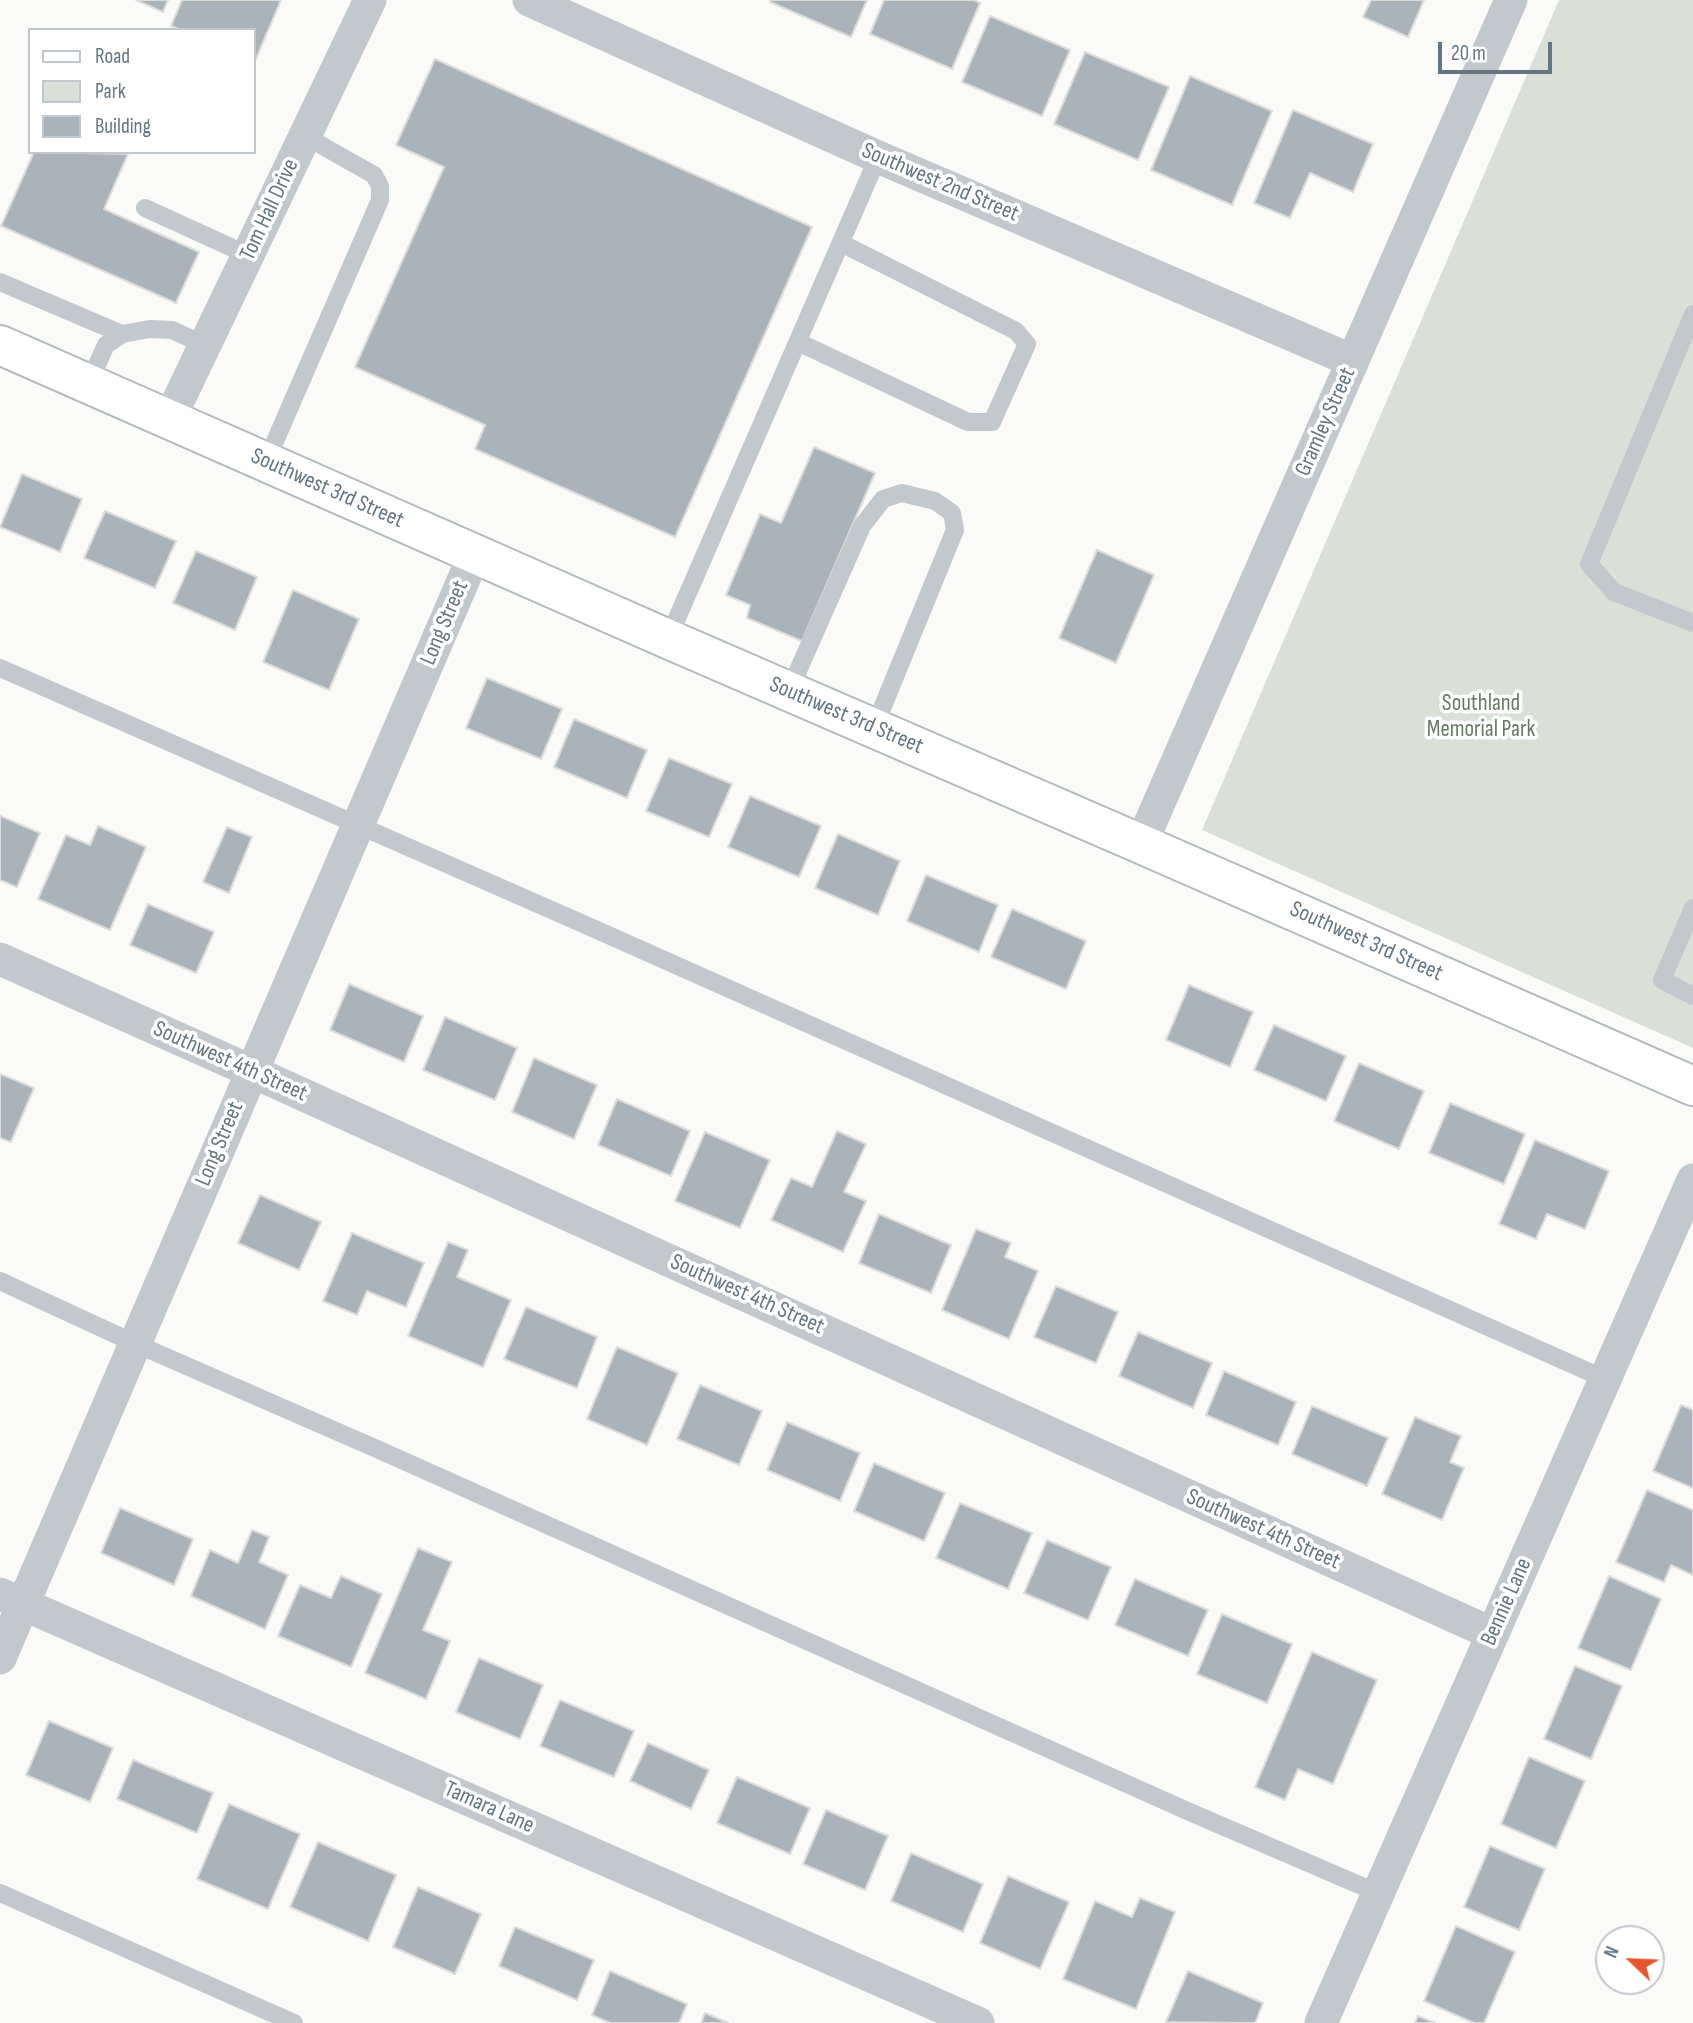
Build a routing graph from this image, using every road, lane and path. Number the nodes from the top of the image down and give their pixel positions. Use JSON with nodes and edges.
{"nodes":[{"id":1,"x":370,"y":0,"type":"edge"},
{"id":2,"x":529,"y":0,"type":"edge"},
{"id":3,"x":1511,"y":0,"type":"edge"},
{"id":4,"x":305,"y":136,"type":"junction"},
{"id":5,"x":878,"y":157,"type":"junction"},
{"id":6,"x":145,"y":208,"type":"dead end"},
{"id":7,"x":841,"y":243,"type":"junction"},
{"id":8,"x":248,"y":255,"type":"junction"},
{"id":9,"x":0,"y":282,"type":"edge"},
{"id":10,"x":1693,"y":314,"type":"edge"},
{"id":11,"x":122,"y":334,"type":"junction"},
{"id":12,"x":798,"y":342,"type":"junction"},
{"id":13,"x":0,"y":345,"type":"edge"},
{"id":14,"x":205,"y":345,"type":"junction"},
{"id":15,"x":1353,"y":361,"type":"junction"},
{"id":16,"x":88,"y":384,"type":"junction"},
{"id":17,"x":169,"y":420,"type":"junction"},
{"id":18,"x":266,"y":462,"type":"junction"},
{"id":19,"x":475,"y":553,"type":"junction"},
{"id":20,"x":1693,"y":623,"type":"edge"},
{"id":21,"x":668,"y":639,"type":"junction"},
{"id":22,"x":0,"y":668,"type":"edge"},
{"id":23,"x":789,"y":691,"type":"junction"},
{"id":24,"x":874,"y":728,"type":"junction"},
{"id":25,"x":357,"y":826,"type":"junction"},
{"id":26,"x":1141,"y":844,"type":"junction"},
{"id":27,"x":1693,"y":908,"type":"edge"},
{"id":28,"x":0,"y":959,"type":"edge"},
{"id":29,"x":1693,"y":996,"type":"edge"},
{"id":30,"x":251,"y":1070,"type":"junction"},
{"id":31,"x":1693,"y":1086,"type":"edge"},
{"id":32,"x":1693,"y":1180,"type":"edge"},
{"id":33,"x":0,"y":1281,"type":"edge"},
{"id":34,"x":134,"y":1343,"type":"junction"},
{"id":35,"x":1605,"y":1379,"type":"junction"},
{"id":36,"x":12,"y":1599,"type":"edge"},
{"id":37,"x":1493,"y":1634,"type":"junction"},
{"id":38,"x":0,"y":1658,"type":"edge"},
{"id":39,"x":0,"y":1893,"type":"edge"},
{"id":40,"x":1378,"y":1893,"type":"junction"},
{"id":41,"x":294,"y":2023,"type":"edge"},
{"id":42,"x":978,"y":2023,"type":"edge"},
{"id":43,"x":1321,"y":2023,"type":"edge"}],
"edges":[{"from":1,"to":4,"type":"street","name":"Tom Hall Drive"},
{"from":2,"to":5,"type":"street","name":"Southwest 2nd Street"},
{"from":3,"to":15,"type":"street","name":"Gramley Street"},
{"from":4,"to":8,"type":"street","name":"Tom Hall Drive"},
{"from":4,"to":18,"type":"lane"},
{"from":5,"to":7,"type":"lane"},
{"from":5,"to":15,"type":"street","name":"Southwest 2nd Street"},
{"from":6,"to":8,"type":"lane"},
{"from":7,"to":12,"type":"lane"},
{"from":7,"to":12,"type":"lane"},
{"from":8,"to":14,"type":"street","name":"Tom Hall Drive"},
{"from":9,"to":11,"type":"lane"},
{"from":10,"to":20,"type":"lane"},
{"from":11,"to":14,"type":"lane"},
{"from":11,"to":16,"type":"lane"},
{"from":12,"to":21,"type":"lane"},
{"from":13,"to":16,"type":"street","name":"Southwest 3rd Street"},
{"from":14,"to":17,"type":"street","name":"Tom Hall Drive"},
{"from":15,"to":26,"type":"street","name":"Gramley Street"},
{"from":16,"to":17,"type":"street","name":"Southwest 3rd Street"},
{"from":17,"to":18,"type":"street","name":"Southwest 3rd Street"},
{"from":18,"to":19,"type":"street","name":"Southwest 3rd Street"},
{"from":19,"to":21,"type":"street","name":"Southwest 3rd Street"},
{"from":19,"to":25,"type":"street","name":"Long Street"},
{"from":21,"to":23,"type":"street","name":"Southwest 3rd Street"},
{"from":22,"to":25,"type":"lane"},
{"from":23,"to":24,"type":"street","name":"Southwest 3rd Street"},
{"from":23,"to":24,"type":"lane"},
{"from":24,"to":26,"type":"street","name":"Southwest 3rd Street"},
{"from":25,"to":30,"type":"street","name":"Long Street"},
{"from":25,"to":35,"type":"lane"},
{"from":26,"to":31,"type":"street","name":"Southwest 3rd Street"},
{"from":27,"to":29,"type":"lane"},
{"from":28,"to":30,"type":"street","name":"Southwest 4th Street"},
{"from":30,"to":34,"type":"street","name":"Long Street"},
{"from":30,"to":37,"type":"street","name":"Southwest 4th Street"},
{"from":32,"to":35,"type":"street","name":"Bennie Lane"},
{"from":33,"to":34,"type":"lane"},
{"from":34,"to":36,"type":"street","name":"Long Street"},
{"from":34,"to":40,"type":"lane"},
{"from":35,"to":37,"type":"street","name":"Bennie Lane"},
{"from":36,"to":38,"type":"street","name":"Long Street"},
{"from":36,"to":42,"type":"street","name":"Tamara Lane"},
{"from":37,"to":40,"type":"street","name":"Bennie Lane"},
{"from":39,"to":41,"type":"lane"},
{"from":40,"to":43,"type":"street","name":"Bennie Lane"}]}
